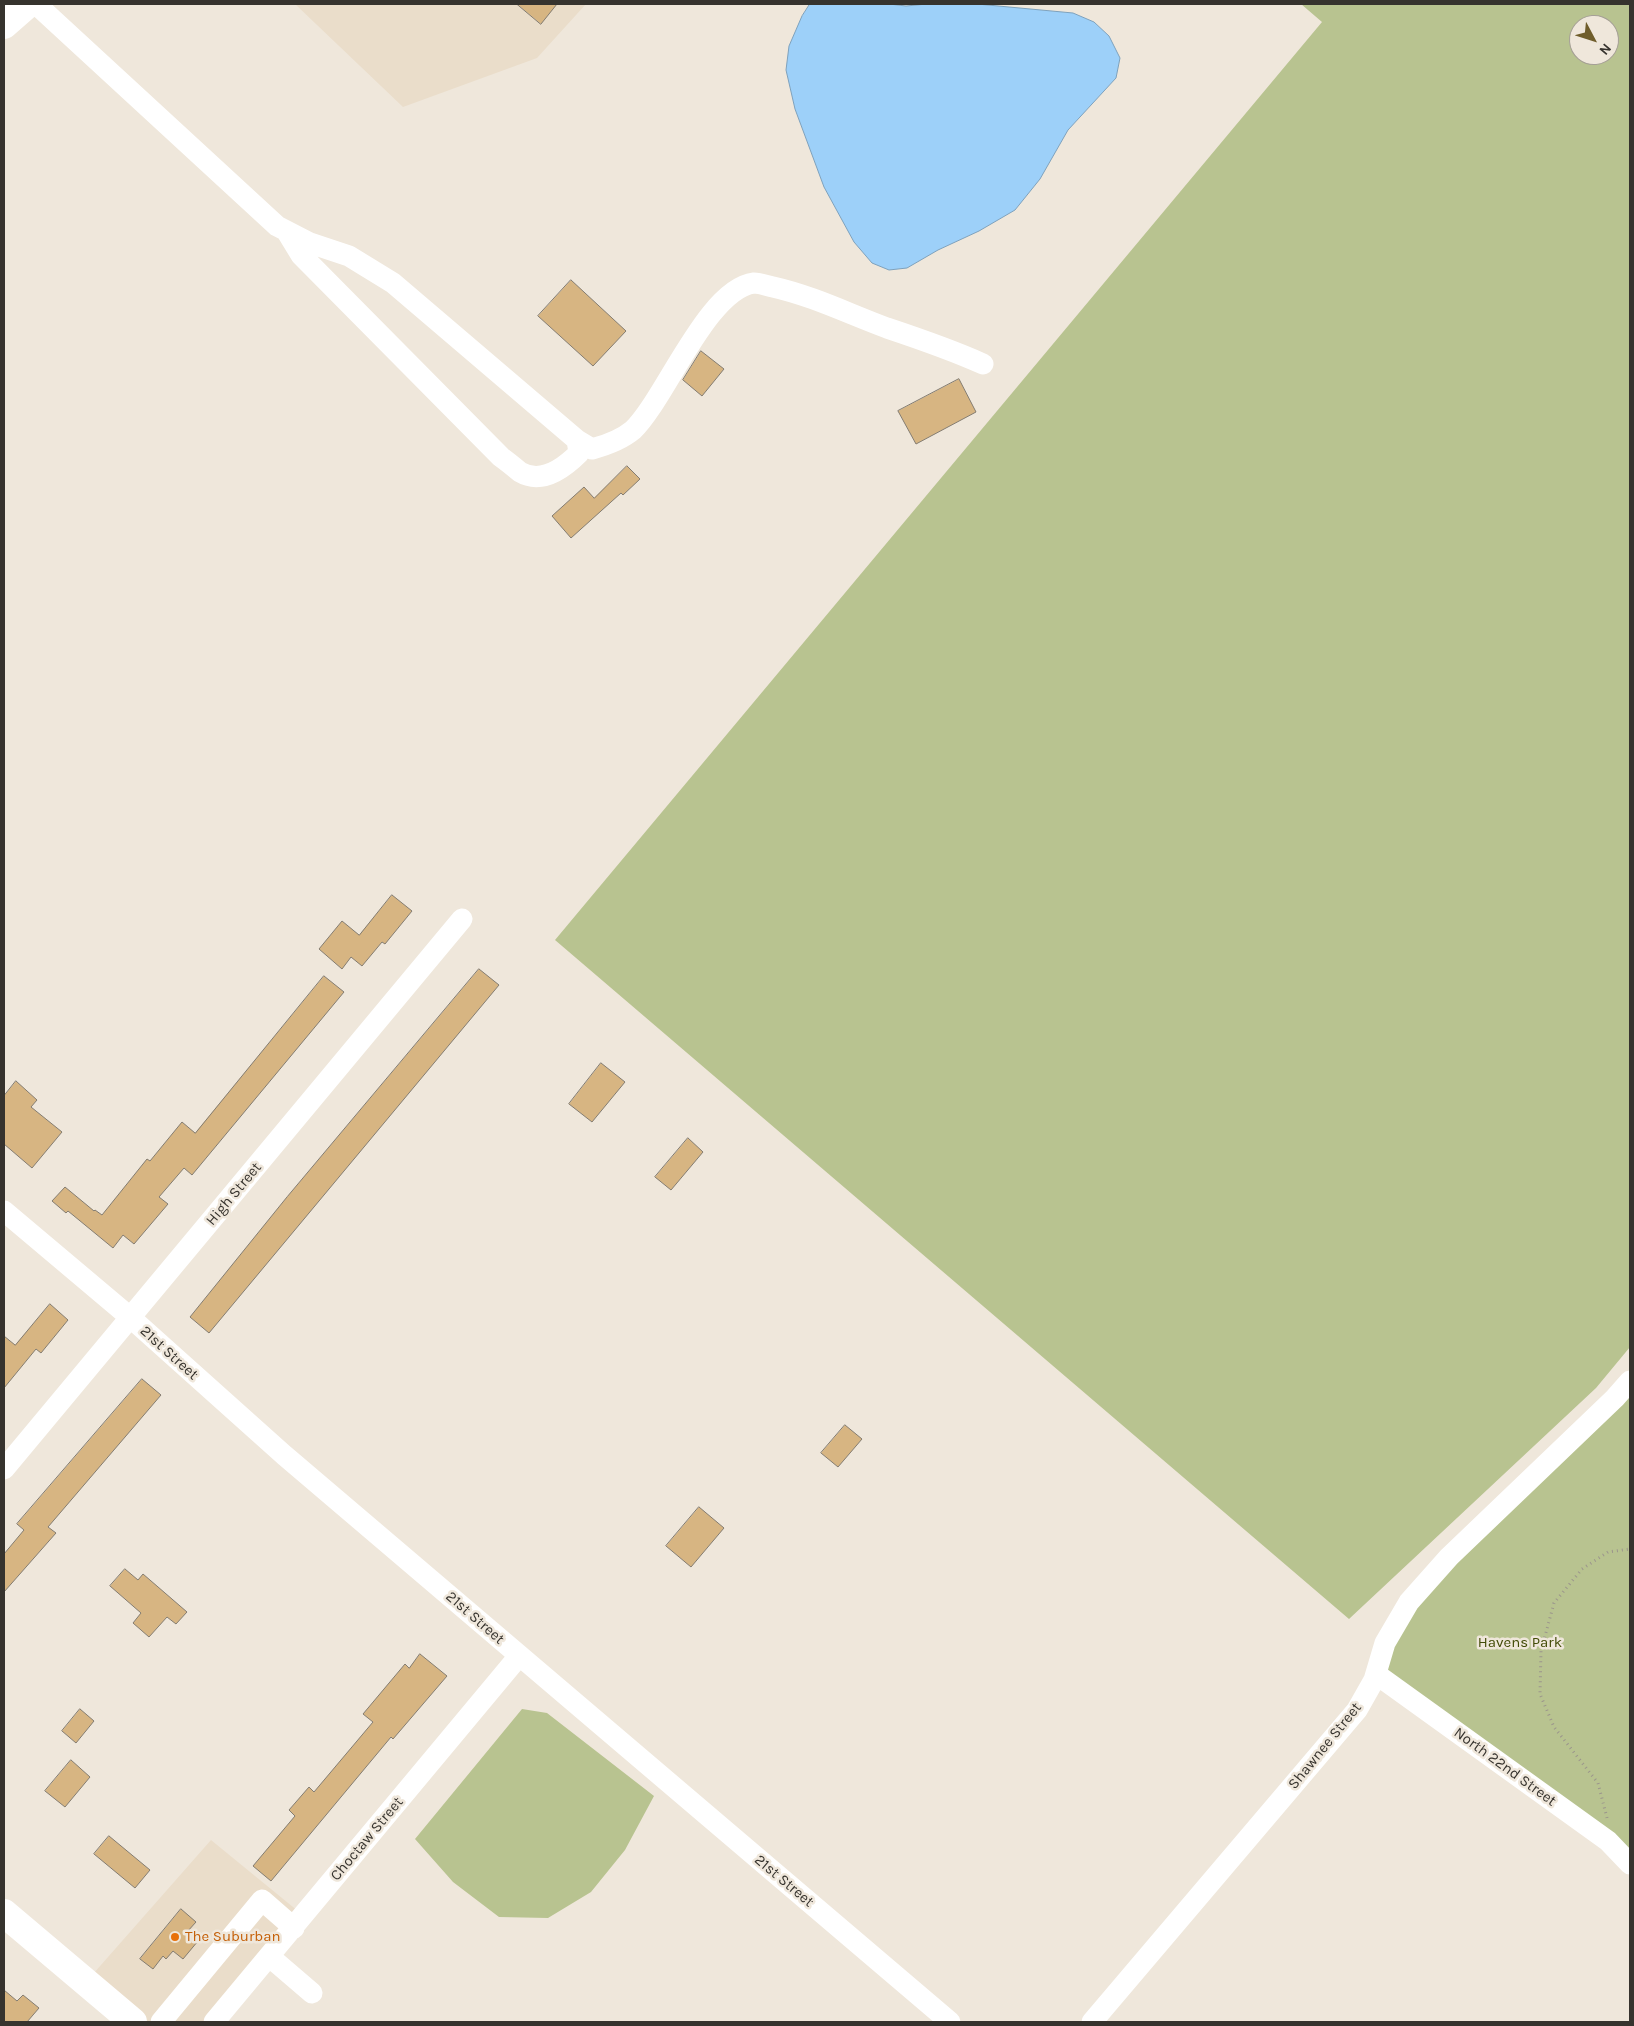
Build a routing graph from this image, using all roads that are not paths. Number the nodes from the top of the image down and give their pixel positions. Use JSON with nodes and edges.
{"nodes":[{"id":1,"x":28,"y":4,"type":"edge"},
{"id":2,"x":36,"y":4,"type":"edge"},
{"id":3,"x":4,"y":25,"type":"edge"},
{"id":4,"x":287,"y":232,"type":"junction"},
{"id":5,"x":983,"y":364,"type":"dead end"},
{"id":6,"x":576,"y":440,"type":"junction"},
{"id":7,"x":462,"y":919,"type":"dead end"},
{"id":8,"x":4,"y":1210,"type":"edge"},
{"id":9,"x":130,"y":1318,"type":"junction"},
{"id":10,"x":1630,"y":1381,"type":"edge"},
{"id":11,"x":4,"y":1469,"type":"edge"},
{"id":12,"x":519,"y":1656,"type":"junction"},
{"id":13,"x":1376,"y":1674,"type":"junction"},
{"id":14,"x":1630,"y":1864,"type":"edge"},
{"id":15,"x":4,"y":1913,"type":"edge"},
{"id":16,"x":294,"y":1928,"type":"junction"},
{"id":17,"x":270,"y":1957,"type":"junction"},
{"id":18,"x":312,"y":1993,"type":"dead end"},
{"id":19,"x":132,"y":2022,"type":"edge"},
{"id":20,"x":161,"y":2022,"type":"edge"},
{"id":21,"x":214,"y":2022,"type":"edge"},
{"id":22,"x":950,"y":2022,"type":"edge"},
{"id":23,"x":1092,"y":2022,"type":"edge"}],
"edges":[{"from":1,"to":3,"type":"main road"},
{"from":2,"to":4,"type":"street"},
{"from":4,"to":6,"type":"street"},
{"from":4,"to":6,"type":"street"},
{"from":5,"to":6,"type":"street"},
{"from":7,"to":9,"type":"street","name":"High Street"},
{"from":8,"to":9,"type":"street","name":"21st Street"},
{"from":9,"to":11,"type":"street","name":"High Street"},
{"from":9,"to":12,"type":"street","name":"21st Street"},
{"from":10,"to":13,"type":"street","name":"Shawnee Street"},
{"from":12,"to":16,"type":"street","name":"Choctaw Street"},
{"from":12,"to":22,"type":"street","name":"21st Street"},
{"from":13,"to":14,"type":"street","name":"North 22nd Street"},
{"from":13,"to":23,"type":"street","name":"Shawnee Street"},
{"from":15,"to":19,"type":"main road"},
{"from":16,"to":17,"type":"street","name":"Choctaw Street"},
{"from":16,"to":20,"type":"street"},
{"from":17,"to":18,"type":"street"},
{"from":17,"to":21,"type":"street","name":"Choctaw Street"}]}
